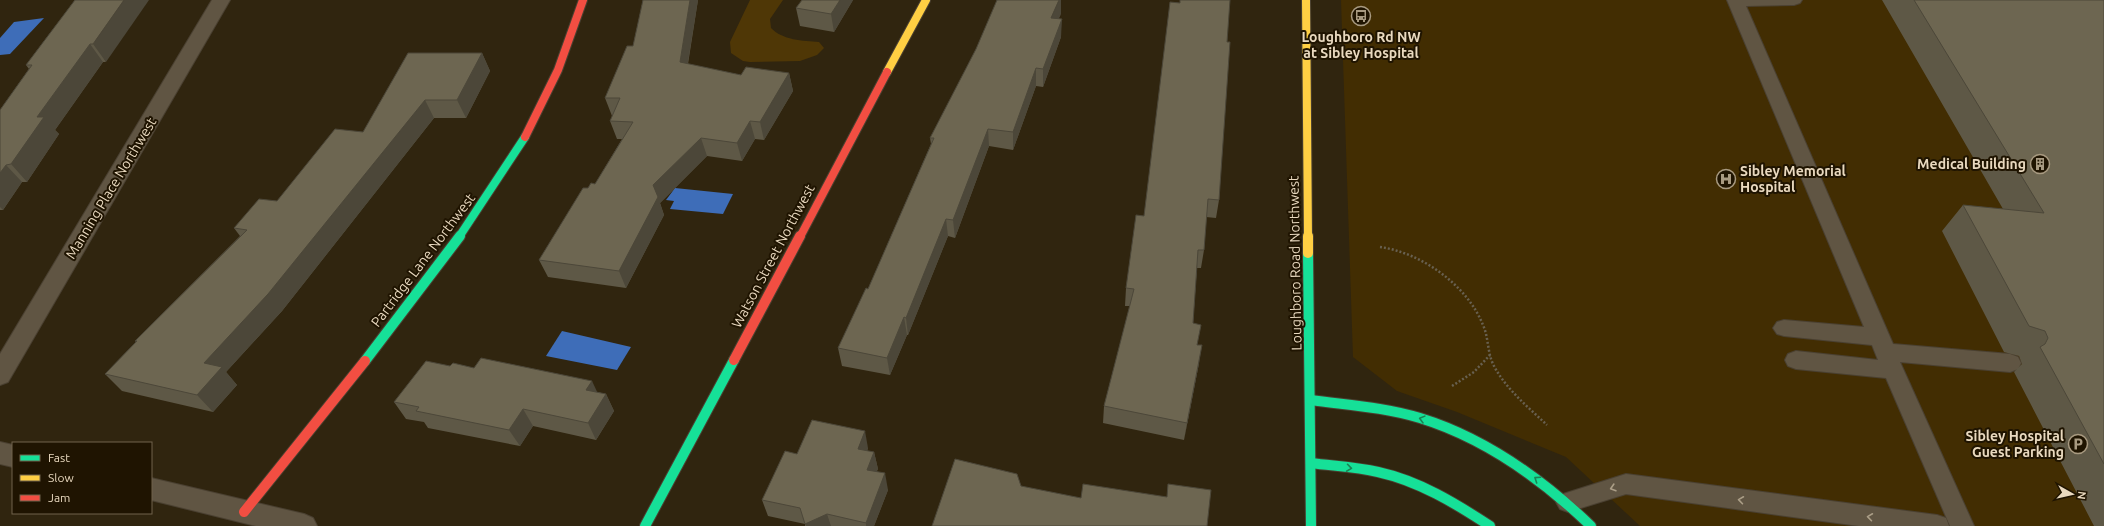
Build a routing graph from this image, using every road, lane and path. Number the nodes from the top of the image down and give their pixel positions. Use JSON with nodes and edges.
{"nodes":[{"id":1,"x":221,"y":0,"type":"edge"},
{"id":2,"x":583,"y":0,"type":"edge"},
{"id":3,"x":926,"y":0,"type":"edge"},
{"id":4,"x":1306,"y":0,"type":"edge"},
{"id":5,"x":1794,"y":0,"type":"edge"},
{"id":6,"x":1735,"y":1,"type":"edge"},
{"id":7,"x":1380,"y":247,"type":"dead end"},
{"id":8,"x":1784,"y":328,"type":"dead end"},
{"id":9,"x":1886,"y":353,"type":"junction"},
{"id":10,"x":1490,"y":355,"type":"junction"},
{"id":11,"x":1796,"y":360,"type":"dead end"},
{"id":12,"x":2010,"y":363,"type":"dead end"},
{"id":13,"x":0,"y":375,"type":"edge"},
{"id":14,"x":1452,"y":386,"type":"dead end"},
{"id":15,"x":1311,"y":400,"type":"junction"},
{"id":16,"x":1546,"y":425,"type":"dead end"},
{"id":17,"x":0,"y":453,"type":"edge"},
{"id":18,"x":12,"y":456,"type":"edge"},
{"id":19,"x":1311,"y":463,"type":"junction"},
{"id":20,"x":152,"y":489,"type":"edge"},
{"id":21,"x":1568,"y":502,"type":"junction"},
{"id":22,"x":244,"y":512,"type":"junction"},
{"id":23,"x":304,"y":526,"type":"edge"},
{"id":24,"x":646,"y":526,"type":"edge"},
{"id":25,"x":1311,"y":526,"type":"edge"},
{"id":26,"x":1490,"y":526,"type":"edge"},
{"id":27,"x":1591,"y":526,"type":"edge"},
{"id":28,"x":1937,"y":526,"type":"edge"},
{"id":29,"x":1962,"y":526,"type":"edge"}],
"edges":[{"from":1,"to":13,"type":"street","name":"Manning Place Northwest"},
{"from":2,"to":22,"type":"street","name":"Partridge Lane Northwest"},
{"from":3,"to":24,"type":"street","name":"Watson Street Northwest"},
{"from":4,"to":15,"type":"street","name":"Loughboro Road Northwest"},
{"from":5,"to":6,"type":"lane"},
{"from":6,"to":9,"type":"lane"},
{"from":7,"to":10,"type":"path"},
{"from":8,"to":9,"type":"lane"},
{"from":9,"to":11,"type":"lane"},
{"from":9,"to":12,"type":"lane"},
{"from":9,"to":29,"type":"lane"},
{"from":10,"to":14,"type":"path"},
{"from":10,"to":16,"type":"path"},
{"from":15,"to":19,"type":"street","name":"Loughboro Road Northwest"},
{"from":21,"to":15,"type":"street","one_way":true},
{"from":17,"to":18,"type":"street"},
{"from":19,"to":25,"type":"street","name":"Loughboro Road Northwest"},
{"from":19,"to":26,"type":"street","one_way":true},
{"from":20,"to":22,"type":"street"},
{"from":21,"to":27,"type":"street"},
{"from":28,"to":21,"type":"lane","one_way":true},
{"from":22,"to":23,"type":"street"}]}
